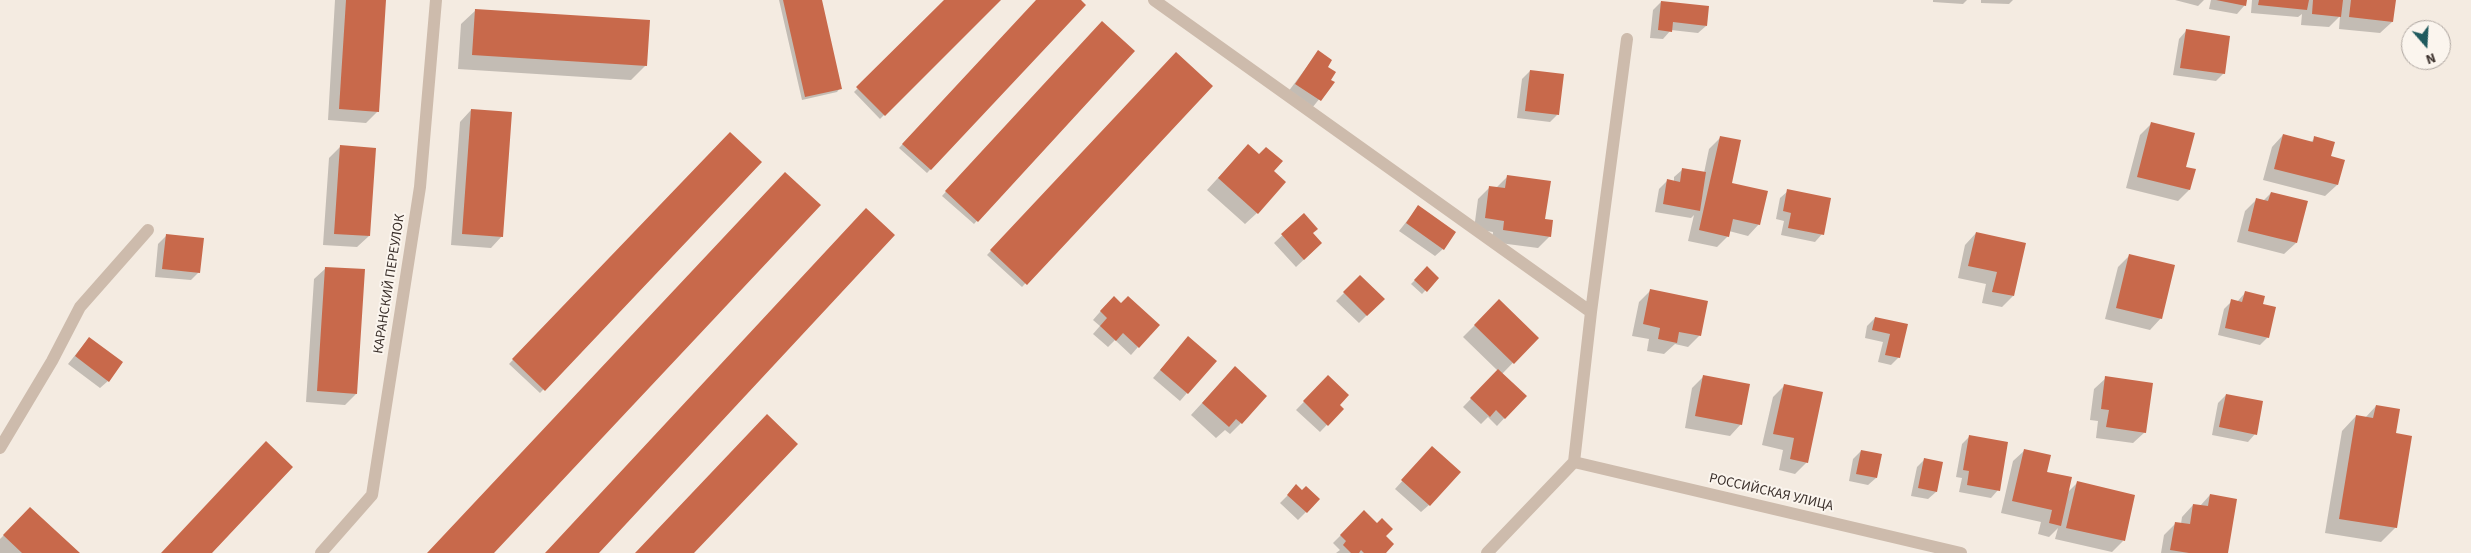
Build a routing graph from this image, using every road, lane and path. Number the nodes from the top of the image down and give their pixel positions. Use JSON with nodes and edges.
{"nodes":[{"id":1,"x":436,"y":0,"type":"edge"},
{"id":2,"x":1154,"y":0,"type":"edge"},
{"id":3,"x":1627,"y":39,"type":"dead end"},
{"id":4,"x":148,"y":230,"type":"dead end"},
{"id":5,"x":1591,"y":312,"type":"junction"},
{"id":6,"x":0,"y":448,"type":"edge"},
{"id":7,"x":1574,"y":462,"type":"junction"},
{"id":8,"x":321,"y":553,"type":"edge"},
{"id":9,"x":1487,"y":553,"type":"edge"},
{"id":10,"x":1962,"y":553,"type":"edge"}],
"edges":[{"from":1,"to":8,"type":"street","name":"КАРАНСКИЙ ПЕРЕУЛОК"},
{"from":2,"to":5,"type":"street"},
{"from":3,"to":5,"type":"street"},
{"from":4,"to":6,"type":"street"},
{"from":5,"to":7,"type":"street"},
{"from":7,"to":9,"type":"street"},
{"from":7,"to":10,"type":"street","name":"РОССИЙСКАЯ УЛИЦА"}]}
